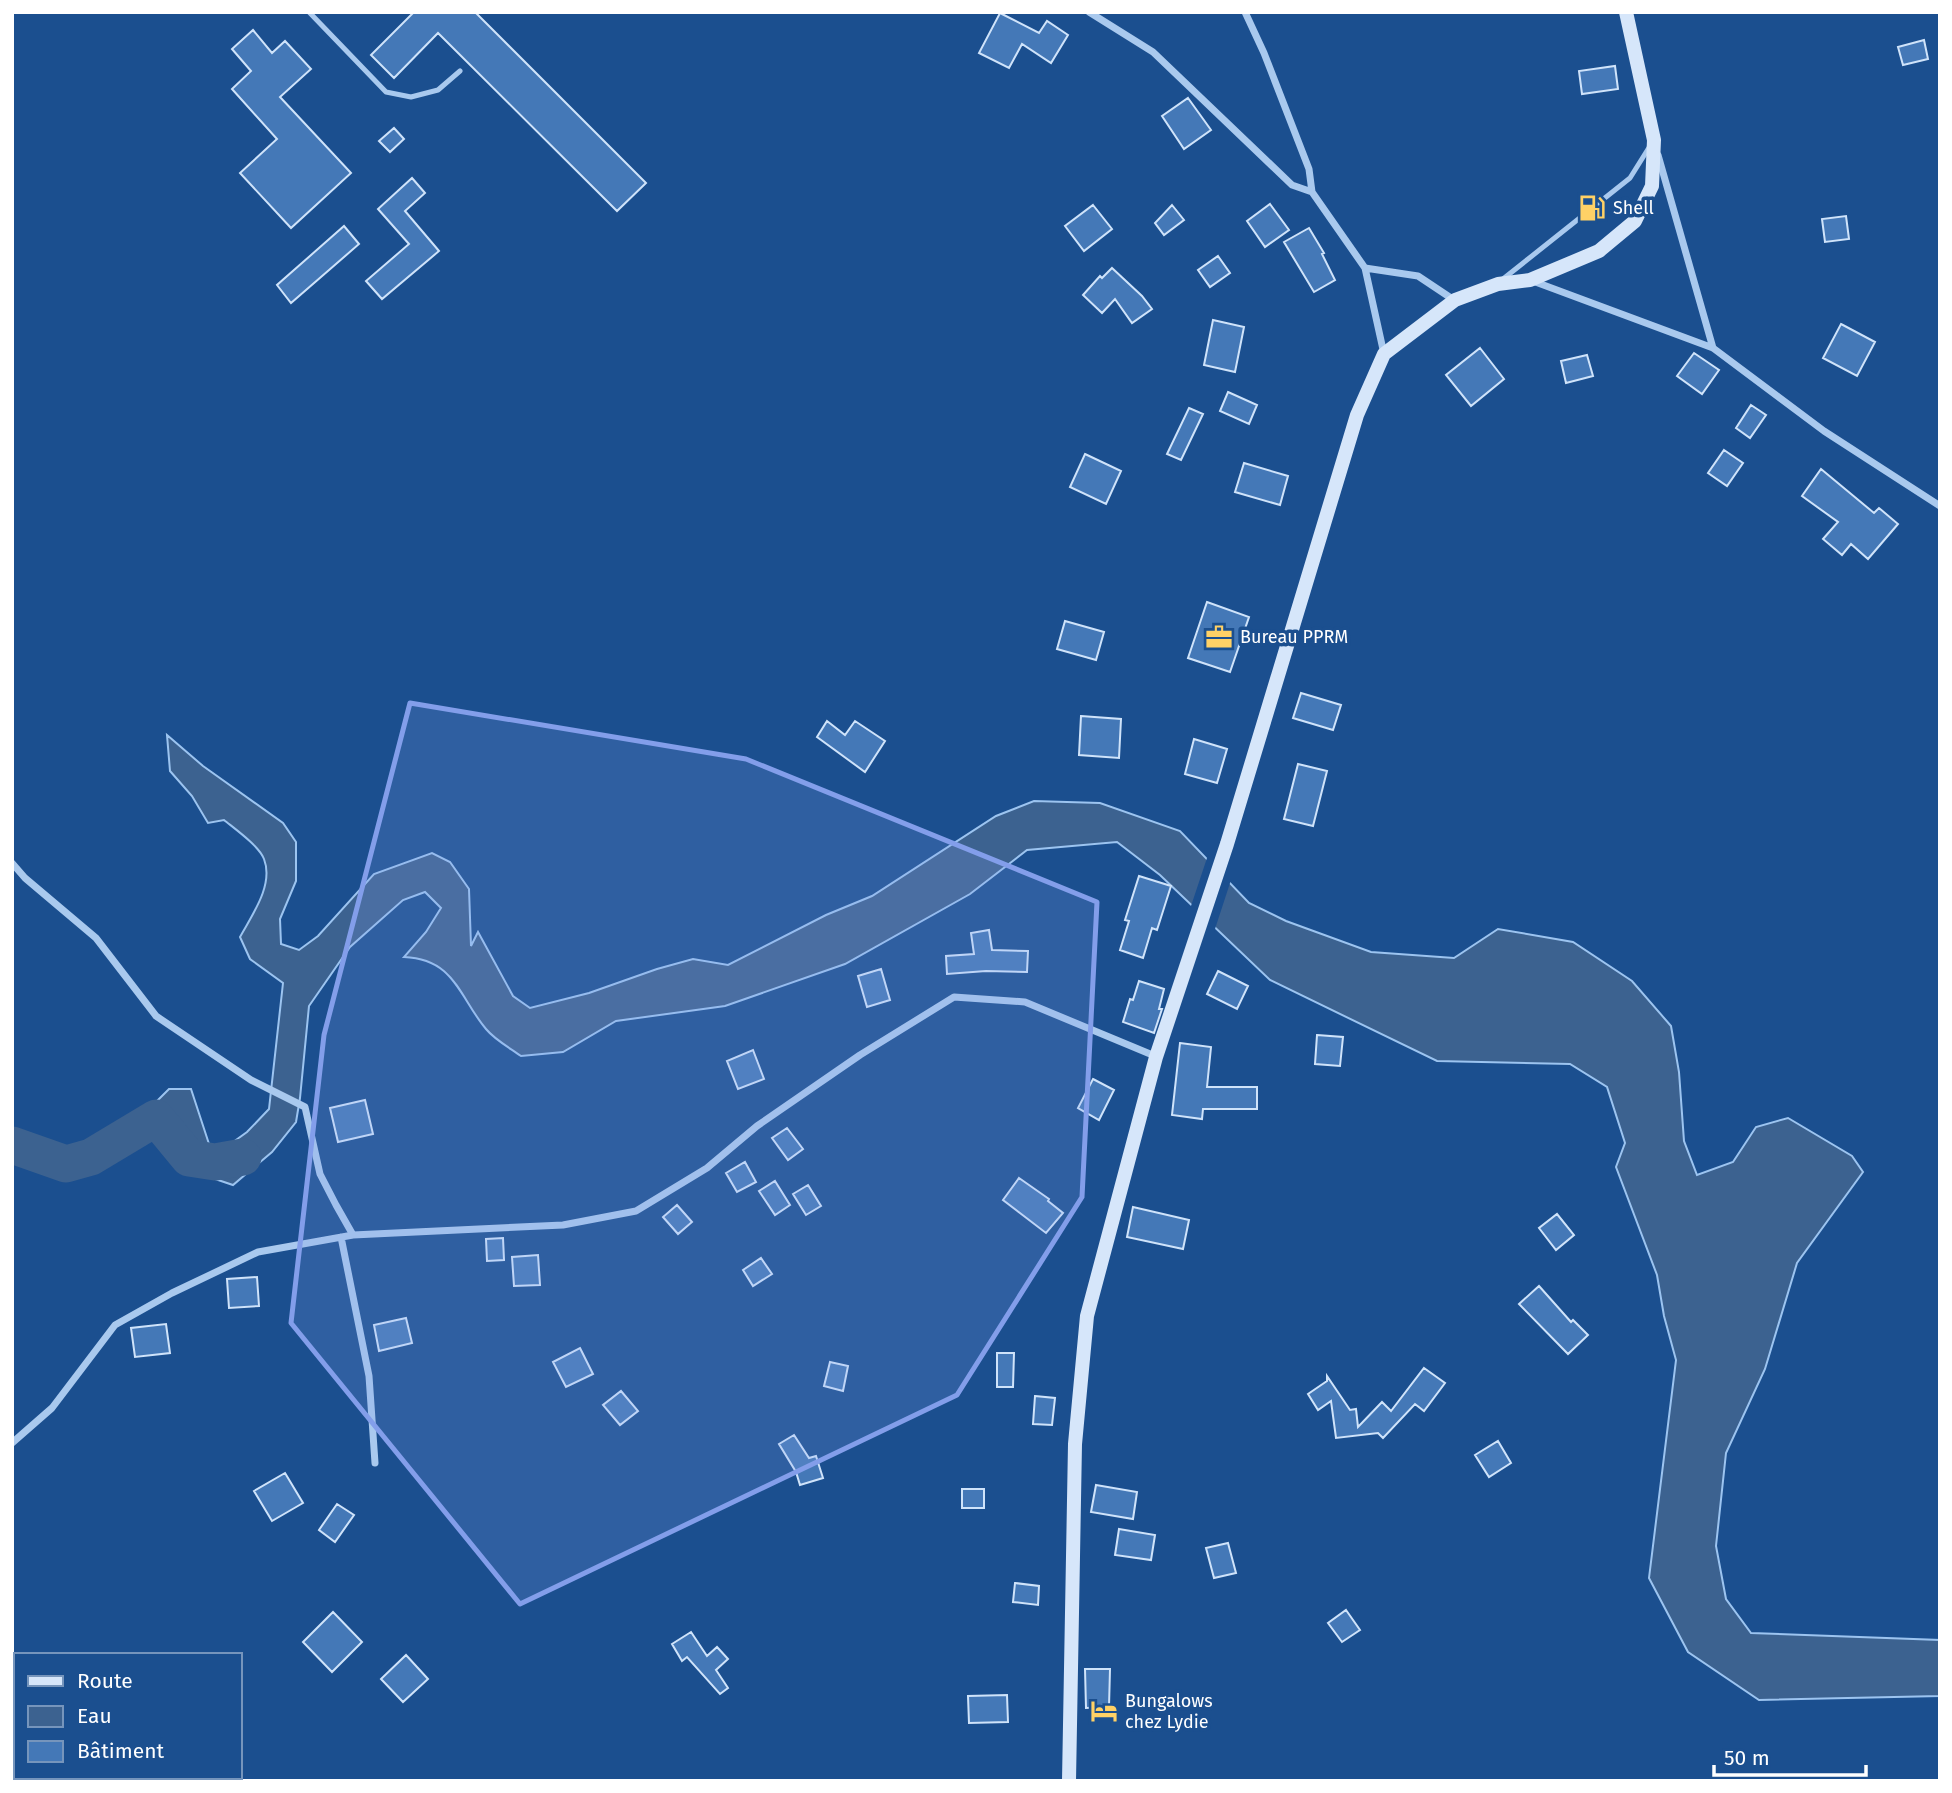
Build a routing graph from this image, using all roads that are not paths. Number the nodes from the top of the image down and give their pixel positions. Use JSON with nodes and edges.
{"nodes":[{"id":1,"x":309,"y":12,"type":"edge"},
{"id":2,"x":1089,"y":12,"type":"edge"},
{"id":3,"x":1244,"y":12,"type":"edge"},
{"id":4,"x":1626,"y":12,"type":"edge"},
{"id":5,"x":460,"y":71,"type":"dead end"},
{"id":6,"x":1654,"y":140,"type":"junction"},
{"id":7,"x":1312,"y":192,"type":"junction"},
{"id":8,"x":1365,"y":268,"type":"junction"},
{"id":9,"x":1530,"y":280,"type":"junction"},
{"id":10,"x":1498,"y":284,"type":"junction"},
{"id":11,"x":1455,"y":300,"type":"junction"},
{"id":12,"x":1713,"y":348,"type":"junction"},
{"id":13,"x":1384,"y":354,"type":"junction"},
{"id":14,"x":1940,"y":506,"type":"edge"},
{"id":15,"x":12,"y":863,"type":"edge"},
{"id":16,"x":1156,"y":1057,"type":"junction"},
{"id":17,"x":353,"y":1235,"type":"junction"},
{"id":18,"x":341,"y":1237,"type":"junction"},
{"id":19,"x":12,"y":1443,"type":"edge"},
{"id":20,"x":375,"y":1463,"type":"dead end"},
{"id":21,"x":1069,"y":1781,"type":"edge"}],
"edges":[{"from":1,"to":5,"type":"lane"},
{"from":2,"to":7,"type":"street"},
{"from":3,"to":7,"type":"street"},
{"from":4,"to":6,"type":"main road"},
{"from":6,"to":9,"type":"main road"},
{"from":6,"to":10,"type":"lane"},
{"from":6,"to":12,"type":"street"},
{"from":7,"to":8,"type":"street"},
{"from":8,"to":11,"type":"street"},
{"from":8,"to":13,"type":"street"},
{"from":9,"to":10,"type":"main road"},
{"from":9,"to":12,"type":"street"},
{"from":10,"to":11,"type":"main road"},
{"from":11,"to":13,"type":"main road"},
{"from":12,"to":14,"type":"street"},
{"from":13,"to":16,"type":"main road"},
{"from":15,"to":17,"type":"street"},
{"from":16,"to":17,"type":"street"},
{"from":16,"to":21,"type":"main road"},
{"from":17,"to":18,"type":"street"},
{"from":18,"to":19,"type":"street"},
{"from":18,"to":20,"type":"street"}]}
